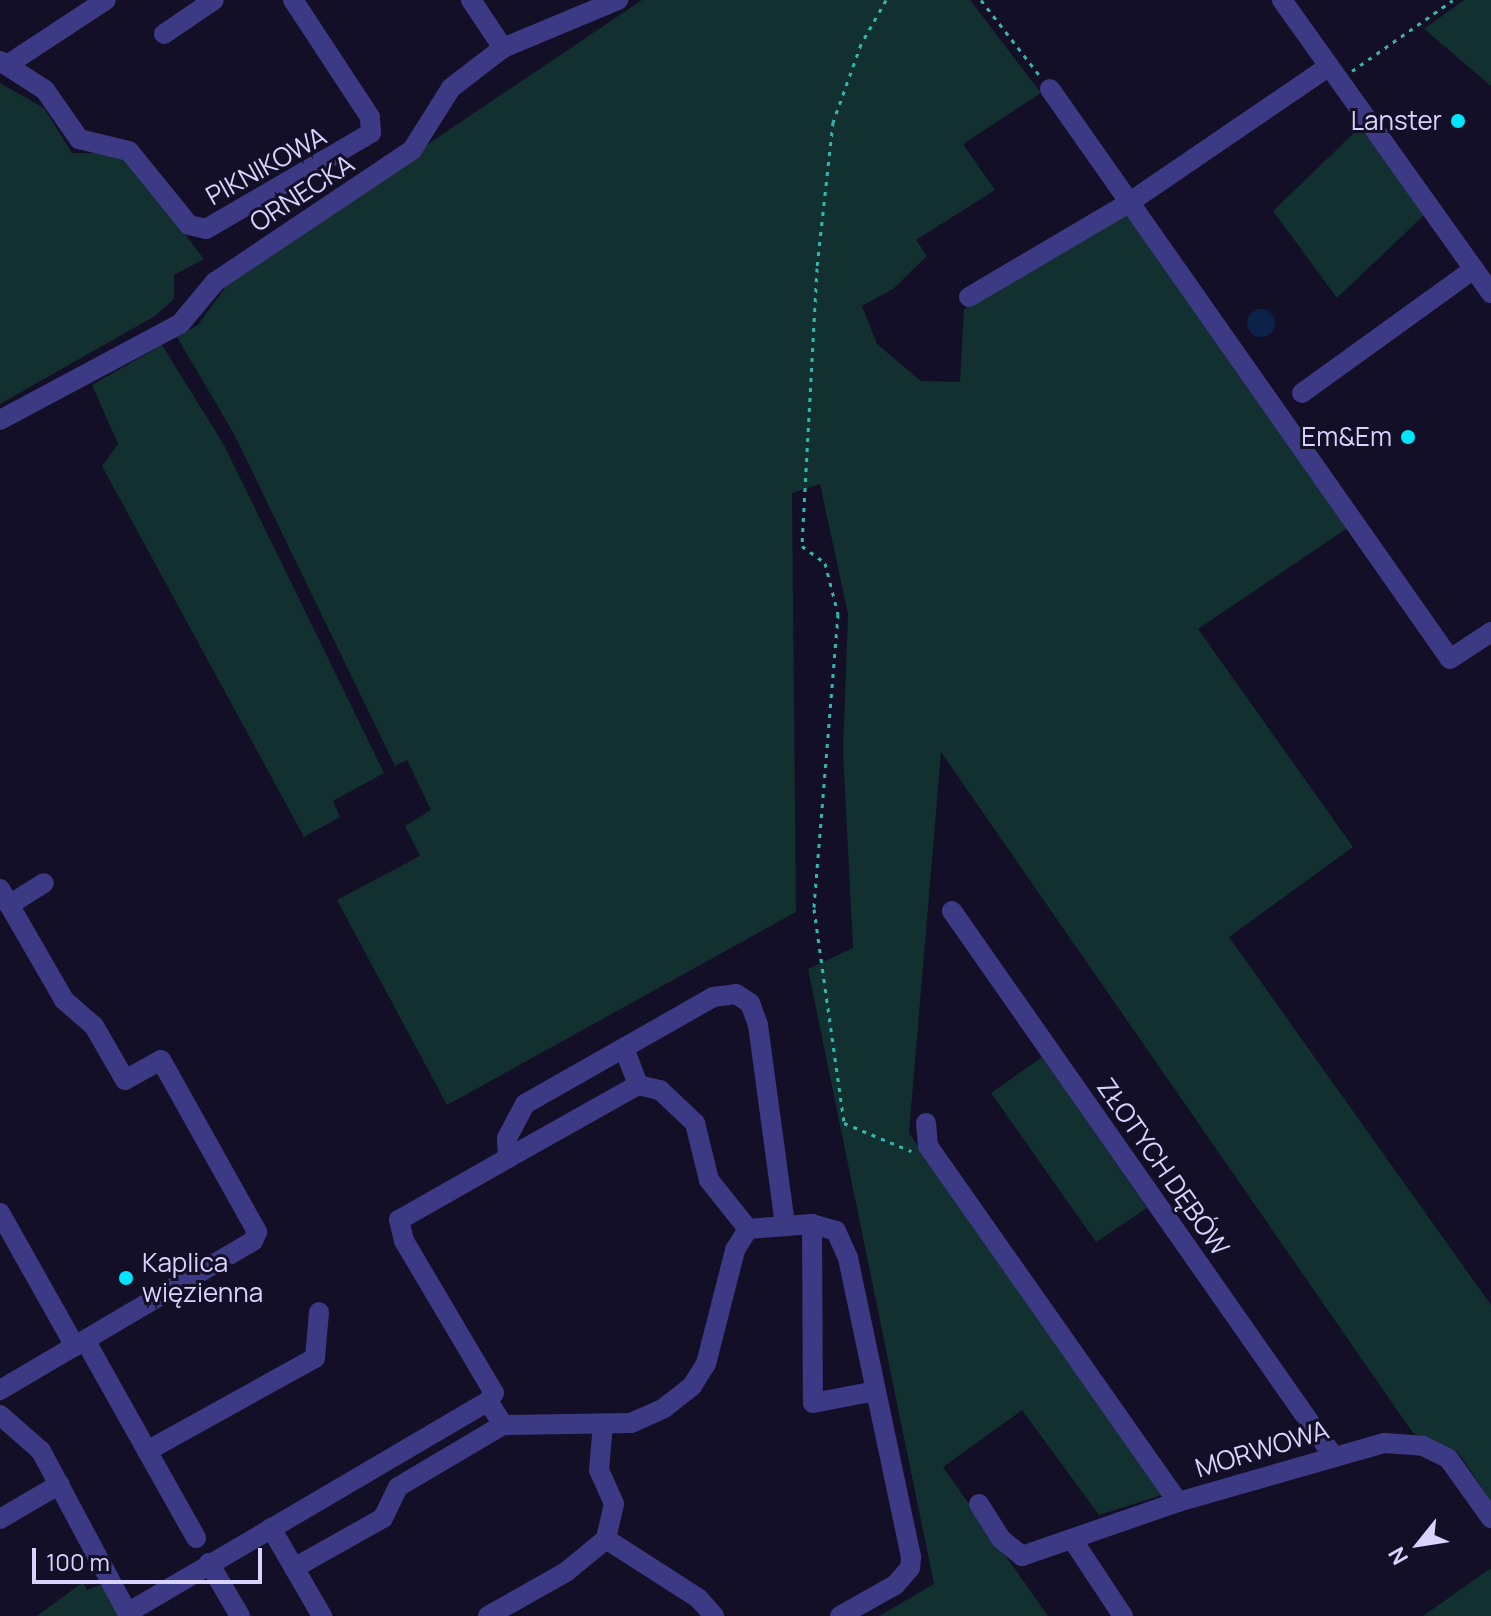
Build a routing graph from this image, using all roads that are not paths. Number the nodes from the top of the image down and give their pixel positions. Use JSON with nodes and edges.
{"nodes":[{"id":1,"x":106,"y":0,"type":"edge"},
{"id":2,"x":214,"y":0,"type":"edge"},
{"id":3,"x":293,"y":0,"type":"edge"},
{"id":4,"x":471,"y":0,"type":"edge"},
{"id":5,"x":1282,"y":0,"type":"edge"},
{"id":6,"x":610,"y":2,"type":"edge"},
{"id":7,"x":164,"y":34,"type":"dead end"},
{"id":8,"x":503,"y":48,"type":"junction"},
{"id":9,"x":3,"y":63,"type":"edge"},
{"id":10,"x":1334,"y":73,"type":"junction"},
{"id":11,"x":1050,"y":89,"type":"road end"},
{"id":12,"x":1130,"y":202,"type":"junction"},
{"id":13,"x":1474,"y":269,"type":"junction"},
{"id":14,"x":1491,"y":293,"type":"edge"},
{"id":15,"x":969,"y":297,"type":"dead end"},
{"id":16,"x":1302,"y":393,"type":"dead end"},
{"id":17,"x":0,"y":420,"type":"edge"},
{"id":18,"x":1491,"y":632,"type":"edge"},
{"id":19,"x":44,"y":883,"type":"dead end"},
{"id":20,"x":4,"y":897,"type":"edge"},
{"id":21,"x":952,"y":911,"type":"dead end"},
{"id":22,"x":624,"y":1048,"type":"junction"},
{"id":23,"x":638,"y":1085,"type":"junction"},
{"id":24,"x":926,"y":1123,"type":"dead end"},
{"id":25,"x":508,"y":1158,"type":"junction"},
{"id":26,"x":0,"y":1213,"type":"edge"},
{"id":27,"x":812,"y":1224,"type":"junction"},
{"id":28,"x":785,"y":1226,"type":"junction"},
{"id":29,"x":748,"y":1229,"type":"junction"},
{"id":30,"x":319,"y":1312,"type":"dead end"},
{"id":31,"x":80,"y":1343,"type":"junction"},
{"id":32,"x":0,"y":1390,"type":"edge"},
{"id":33,"x":876,"y":1391,"type":"junction"},
{"id":34,"x":488,"y":1401,"type":"junction"},
{"id":35,"x":0,"y":1415,"type":"edge"},
{"id":36,"x":603,"y":1424,"type":"junction"},
{"id":37,"x":503,"y":1425,"type":"junction"},
{"id":38,"x":147,"y":1451,"type":"junction"},
{"id":39,"x":1332,"y":1454,"type":"junction"},
{"id":40,"x":370,"y":1470,"type":"junction"},
{"id":41,"x":60,"y":1484,"type":"junction"},
{"id":42,"x":398,"y":1487,"type":"junction"},
{"id":43,"x":1178,"y":1502,"type":"junction"},
{"id":44,"x":979,"y":1504,"type":"dead end"},
{"id":45,"x":1491,"y":1518,"type":"edge"},
{"id":46,"x":0,"y":1519,"type":"edge"},
{"id":47,"x":271,"y":1528,"type":"junction"},
{"id":48,"x":196,"y":1538,"type":"dead end"},
{"id":49,"x":606,"y":1539,"type":"junction"},
{"id":50,"x":1072,"y":1539,"type":"junction"},
{"id":51,"x":209,"y":1563,"type":"junction"},
{"id":52,"x":294,"y":1568,"type":"junction"},
{"id":53,"x":129,"y":1614,"type":"edge"},
{"id":54,"x":240,"y":1616,"type":"edge"},
{"id":55,"x":322,"y":1616,"type":"edge"},
{"id":56,"x":488,"y":1616,"type":"edge"},
{"id":57,"x":714,"y":1616,"type":"edge"},
{"id":58,"x":840,"y":1616,"type":"edge"},
{"id":59,"x":1123,"y":1616,"type":"edge"}],
"edges":[{"from":1,"to":9,"type":"street"},
{"from":2,"to":7,"type":"street"},
{"from":3,"to":9,"type":"street","name":"PIKNIKOWA"},
{"from":4,"to":8,"type":"street"},
{"from":5,"to":10,"type":"street"},
{"from":6,"to":8,"type":"street","name":"ORNECKA"},
{"from":8,"to":17,"type":"street","name":"ORNECKA"},
{"from":10,"to":12,"type":"street"},
{"from":10,"to":13,"type":"street"},
{"from":11,"to":12,"type":"street"},
{"from":12,"to":15,"type":"street"},
{"from":12,"to":18,"type":"street"},
{"from":13,"to":14,"type":"street"},
{"from":13,"to":16,"type":"street"},
{"from":19,"to":20,"type":"street"},
{"from":20,"to":31,"type":"street"},
{"from":21,"to":39,"type":"street","name":"ZŁOTYCH DĘBÓW"},
{"from":22,"to":23,"type":"street"},
{"from":22,"to":25,"type":"street"},
{"from":22,"to":28,"type":"street"},
{"from":23,"to":25,"type":"street"},
{"from":23,"to":29,"type":"street"},
{"from":24,"to":43,"type":"street"},
{"from":25,"to":34,"type":"street"},
{"from":26,"to":31,"type":"street"},
{"from":27,"to":28,"type":"street"},
{"from":27,"to":33,"type":"street"},
{"from":27,"to":33,"type":"street"},
{"from":28,"to":29,"type":"street"},
{"from":29,"to":36,"type":"street"},
{"from":30,"to":38,"type":"street"},
{"from":31,"to":32,"type":"street"},
{"from":31,"to":38,"type":"street"},
{"from":33,"to":58,"type":"street"},
{"from":34,"to":37,"type":"street"},
{"from":34,"to":40,"type":"street"},
{"from":35,"to":41,"type":"street"},
{"from":36,"to":37,"type":"street"},
{"from":36,"to":49,"type":"street"},
{"from":37,"to":42,"type":"street"},
{"from":38,"to":48,"type":"street"},
{"from":39,"to":43,"type":"street","name":"MORWOWA"},
{"from":39,"to":45,"type":"street","name":"MORWOWA"},
{"from":40,"to":42,"type":"street"},
{"from":40,"to":47,"type":"street"},
{"from":41,"to":46,"type":"street"},
{"from":41,"to":53,"type":"street"},
{"from":42,"to":52,"type":"street"},
{"from":43,"to":50,"type":"street","name":"MORWOWA"},
{"from":44,"to":50,"type":"street","name":"MORWOWA"},
{"from":47,"to":51,"type":"street"},
{"from":47,"to":52,"type":"street"},
{"from":49,"to":56,"type":"street"},
{"from":49,"to":57,"type":"street"},
{"from":50,"to":59,"type":"street"},
{"from":51,"to":53,"type":"street"},
{"from":51,"to":54,"type":"street"},
{"from":52,"to":55,"type":"street"}]}
